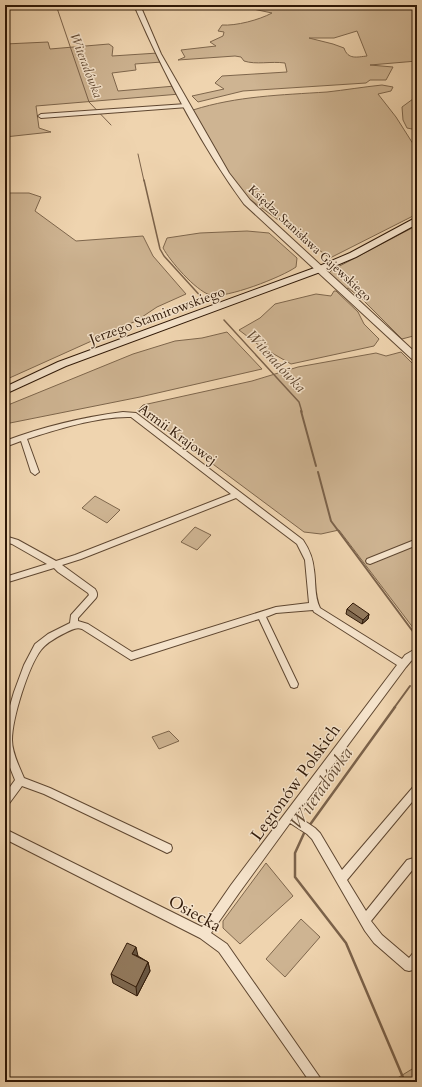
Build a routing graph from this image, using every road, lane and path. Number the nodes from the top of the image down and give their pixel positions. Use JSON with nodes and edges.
{"nodes":[{"id":1,"x":137,"y":5,"type":"edge"},
{"id":2,"x":186,"y":106,"type":"junction"},
{"id":3,"x":41,"y":116,"type":"dead end"},
{"id":4,"x":415,"y":223,"type":"edge"},
{"id":5,"x":320,"y":269,"type":"junction"},
{"id":6,"x":417,"y":359,"type":"edge"},
{"id":7,"x":5,"y":391,"type":"edge"},
{"id":8,"x":23,"y":437,"type":"junction"},
{"id":9,"x":5,"y":444,"type":"edge"},
{"id":10,"x":35,"y":472,"type":"dead end"},
{"id":11,"x":238,"y":494,"type":"junction"},
{"id":12,"x":5,"y":539,"type":"edge"},
{"id":13,"x":417,"y":542,"type":"edge"},
{"id":14,"x":370,"y":561,"type":"dead end"},
{"id":15,"x":56,"y":565,"type":"junction"},
{"id":16,"x":5,"y":580,"type":"edge"},
{"id":17,"x":314,"y":606,"type":"junction"},
{"id":18,"x":261,"y":614,"type":"junction"},
{"id":19,"x":74,"y":625,"type":"junction"},
{"id":20,"x":417,"y":652,"type":"edge"},
{"id":21,"x":403,"y":664,"type":"junction"},
{"id":22,"x":294,"y":684,"type":"dead end"},
{"id":23,"x":20,"y":781,"type":"junction"},
{"id":24,"x":417,"y":789,"type":"edge"},
{"id":25,"x":5,"y":802,"type":"edge"},
{"id":26,"x":290,"y":817,"type":"junction"},
{"id":27,"x":5,"y":834,"type":"edge"},
{"id":28,"x":168,"y":848,"type":"dead end"},
{"id":29,"x":417,"y":862,"type":"edge"},
{"id":30,"x":341,"y":879,"type":"junction"},
{"id":31,"x":365,"y":920,"type":"junction"},
{"id":32,"x":204,"y":934,"type":"junction"},
{"id":33,"x":417,"y":957,"type":"edge"},
{"id":34,"x":317,"y":1082,"type":"edge"}],
"edges":[{"from":1,"to":2,"type":"street","name":"Księdza Stanisława Gajewskiego"},
{"from":2,"to":3,"type":"street"},
{"from":2,"to":5,"type":"street","name":"Księdza Stanisława Gajewskiego"},
{"from":4,"to":5,"type":"main road","name":"Jerzego Stamirowskiego"},
{"from":5,"to":6,"type":"street","name":"Księdza Stanisława Gajewskiego"},
{"from":5,"to":7,"type":"main road","name":"Jerzego Stamirowskiego"},
{"from":8,"to":9,"type":"street","name":"Armii Krajowej"},
{"from":8,"to":10,"type":"street"},
{"from":8,"to":11,"type":"street","name":"Armii Krajowej"},
{"from":11,"to":15,"type":"street"},
{"from":11,"to":17,"type":"street","name":"Armii Krajowej"},
{"from":12,"to":15,"type":"street"},
{"from":13,"to":14,"type":"street"},
{"from":15,"to":16,"type":"street"},
{"from":15,"to":19,"type":"street"},
{"from":17,"to":18,"type":"street"},
{"from":17,"to":21,"type":"street"},
{"from":18,"to":19,"type":"street"},
{"from":18,"to":22,"type":"street"},
{"from":19,"to":23,"type":"street"},
{"from":20,"to":21,"type":"street","name":"Legionów Polskich"},
{"from":21,"to":26,"type":"street","name":"Legionów Polskich"},
{"from":23,"to":25,"type":"street"},
{"from":23,"to":28,"type":"street"},
{"from":24,"to":30,"type":"street"},
{"from":26,"to":30,"type":"street"},
{"from":26,"to":32,"type":"street","name":"Legionów Polskich"},
{"from":27,"to":32,"type":"street","name":"Osiecka"},
{"from":29,"to":31,"type":"street"},
{"from":30,"to":31,"type":"street"},
{"from":31,"to":33,"type":"street"},
{"from":32,"to":34,"type":"street","name":"Osiecka"}]}
